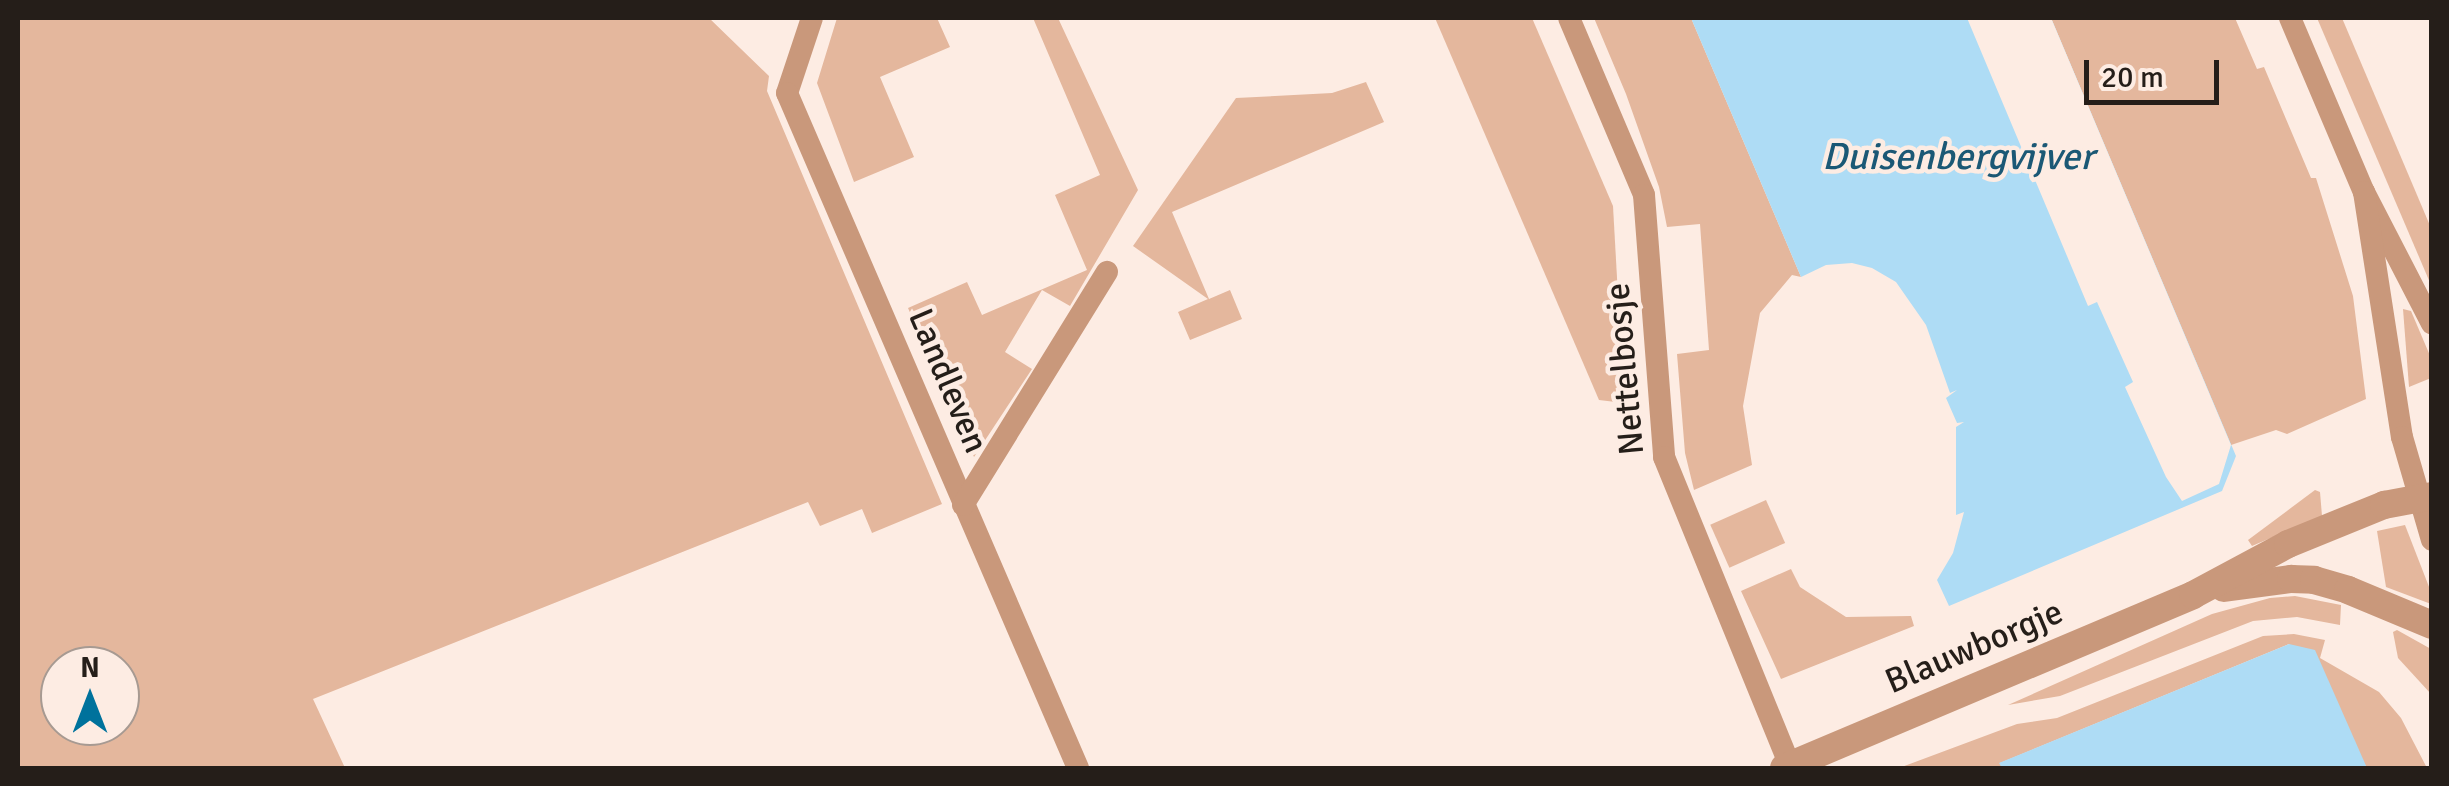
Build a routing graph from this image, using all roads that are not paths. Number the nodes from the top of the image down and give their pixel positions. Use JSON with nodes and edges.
{"nodes":[{"id":1,"x":812,"y":18,"type":"edge"},
{"id":2,"x":1569,"y":18,"type":"edge"},
{"id":3,"x":2290,"y":18,"type":"edge"},
{"id":4,"x":2364,"y":192,"type":"junction"},
{"id":5,"x":1106,"y":272,"type":"dead end"},
{"id":6,"x":2432,"y":324,"type":"edge"},
{"id":7,"x":2424,"y":497,"type":"edge"},
{"id":8,"x":963,"y":505,"type":"junction"},
{"id":9,"x":2432,"y":540,"type":"edge"},
{"id":10,"x":2194,"y":595,"type":"junction"},
{"id":11,"x":2432,"y":626,"type":"edge"},
{"id":12,"x":1787,"y":767,"type":"edge"},
{"id":13,"x":1078,"y":768,"type":"edge"}],
"edges":[{"from":1,"to":8,"type":"lane","name":"Landleven"},
{"from":2,"to":12,"type":"lane","name":"Nettelbosje"},
{"from":3,"to":4,"type":"lane"},
{"from":4,"to":6,"type":"lane"},
{"from":4,"to":7,"type":"lane"},
{"from":5,"to":8,"type":"lane"},
{"from":7,"to":9,"type":"lane"},
{"from":7,"to":10,"type":"street","name":"Blauwborgje"},
{"from":8,"to":13,"type":"lane","name":"Landleven"},
{"from":10,"to":11,"type":"street","name":"Blauwborgje"},
{"from":10,"to":12,"type":"street","name":"Blauwborgje"}]}
